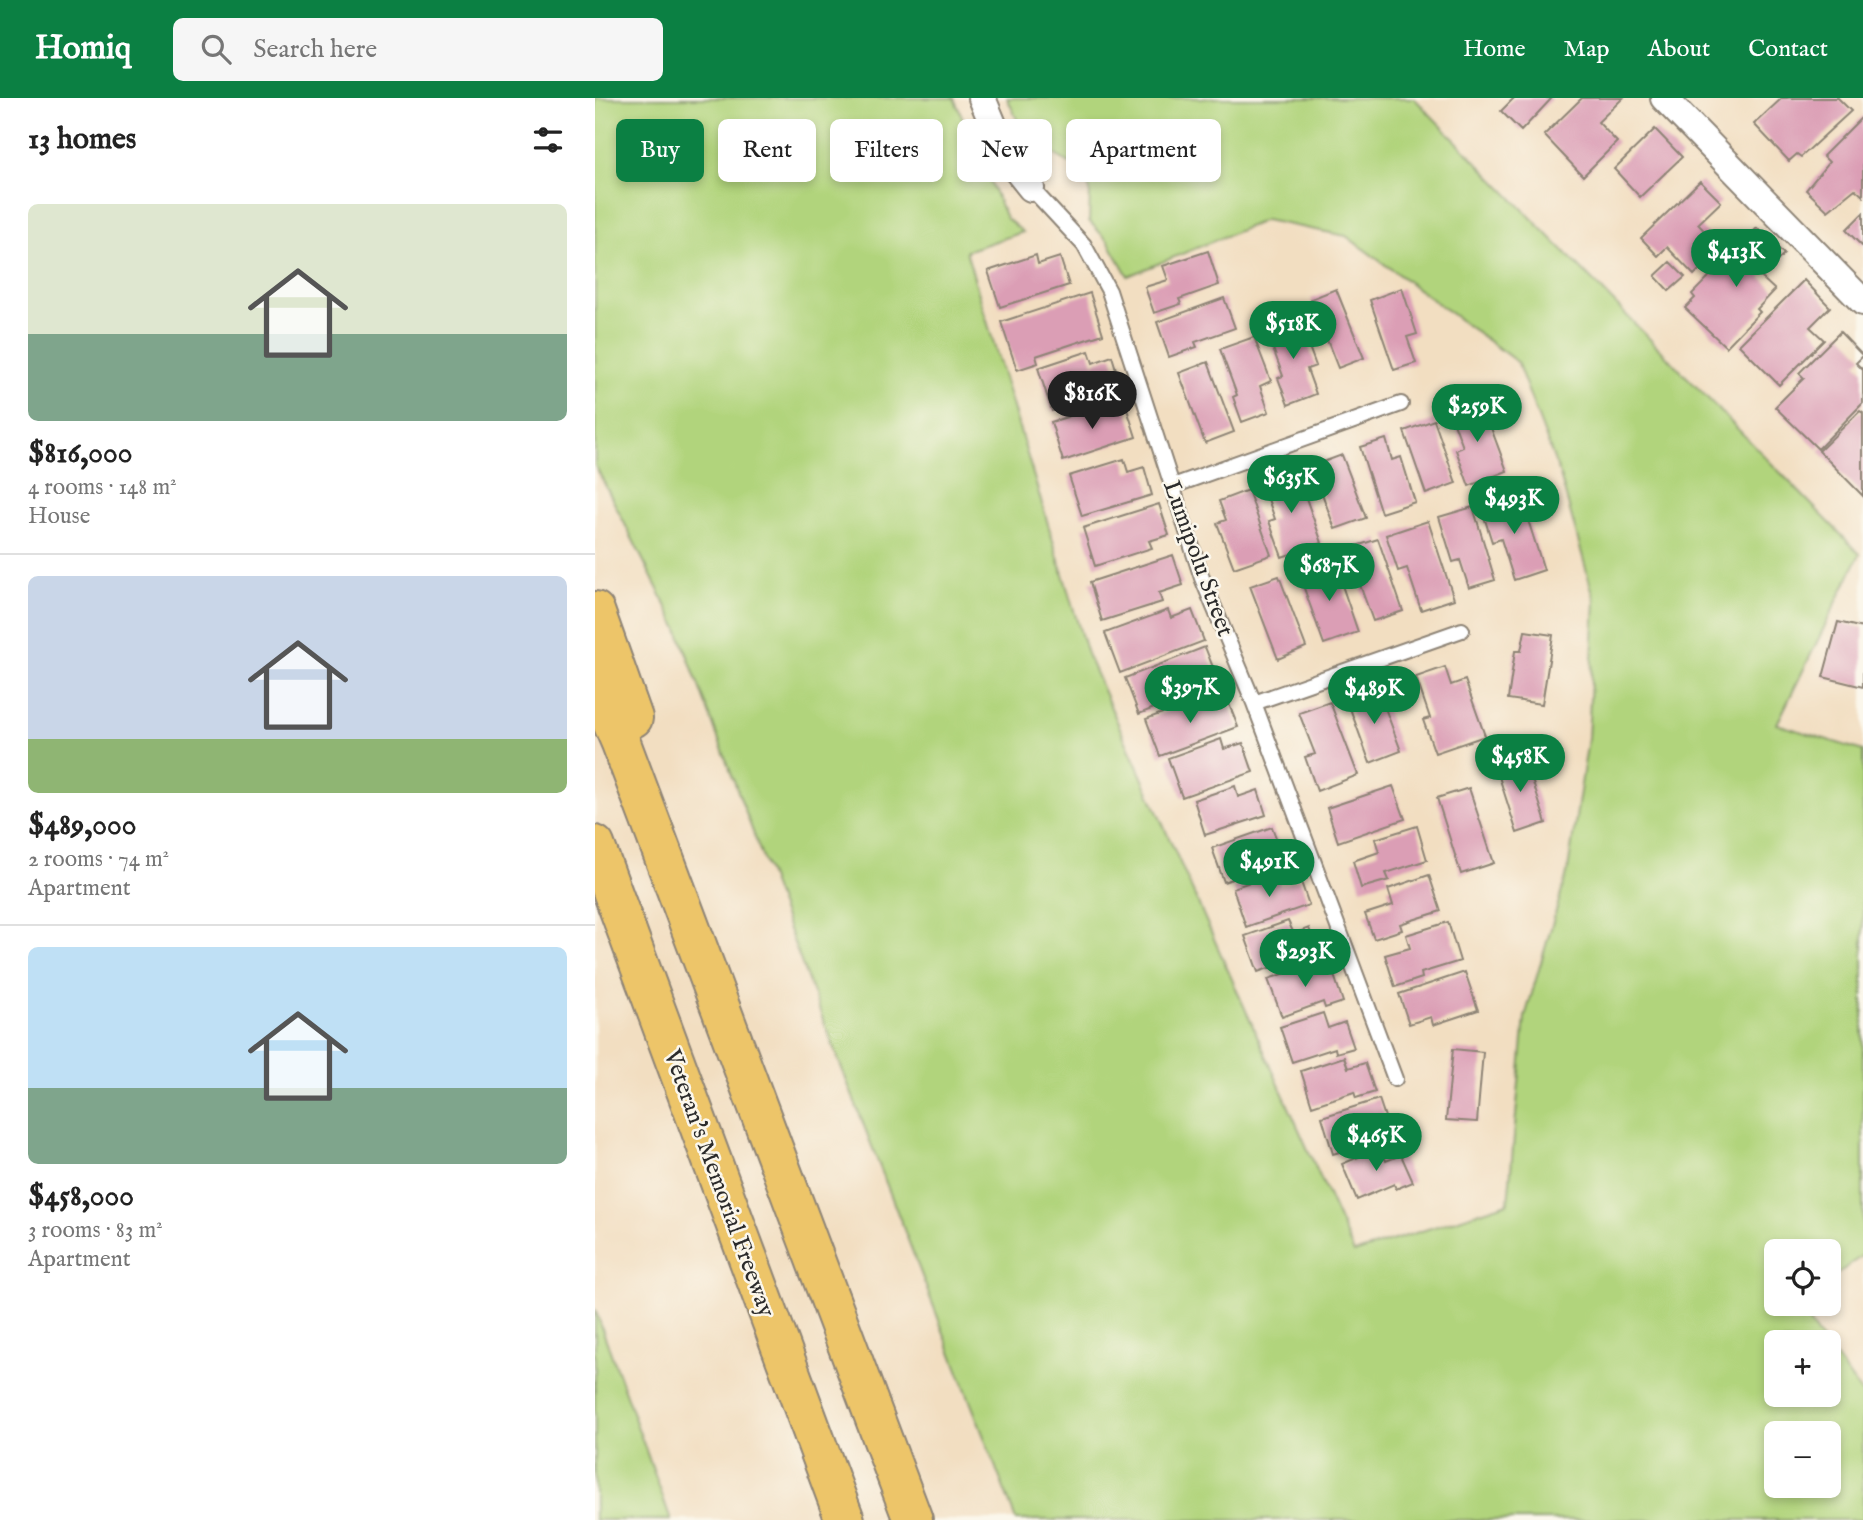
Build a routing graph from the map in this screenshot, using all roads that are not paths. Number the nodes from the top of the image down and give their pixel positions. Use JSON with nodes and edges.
{"nodes":[{"id":1,"x":982,"y":98,"type":"edge"},
{"id":2,"x":1664,"y":98,"type":"edge"},
{"id":3,"x":1031,"y":188,"type":"joint"},
{"id":4,"x":1863,"y":302,"type":"edge"},
{"id":5,"x":1401,"y":404,"type":"dead end"},
{"id":6,"x":1173,"y":486,"type":"junction"},
{"id":7,"x":595,"y":611,"type":"edge"},
{"id":8,"x":1462,"y":630,"type":"dead end"},
{"id":9,"x":595,"y":683,"type":"edge"},
{"id":10,"x":1254,"y":703,"type":"junction"},
{"id":11,"x":595,"y":845,"type":"edge"},
{"id":12,"x":1395,"y":1079,"type":"dead end"},
{"id":13,"x":749,"y":1080,"type":"junction"},
{"id":14,"x":845,"y":1520,"type":"edge"},
{"id":15,"x":913,"y":1520,"type":"edge"}],
"edges":[{"from":1,"to":3,"type":"street","name":"Lumipolu Street"},
{"from":2,"to":4,"type":"street"},
{"from":3,"to":6,"type":"lane","name":"Lumipolu Street"},
{"from":5,"to":6,"type":"lane"},
{"from":6,"to":10,"type":"lane","name":"Lumipolu Street"},
{"from":7,"to":13,"type":"highway"},
{"from":8,"to":10,"type":"lane"},
{"from":9,"to":13,"type":"highway"},
{"from":10,"to":12,"type":"lane","name":"Lumipolu Street"},
{"from":11,"to":14,"type":"highway","name":"Veteran's Memorial Freeway"},
{"from":13,"to":15,"type":"highway"}]}
